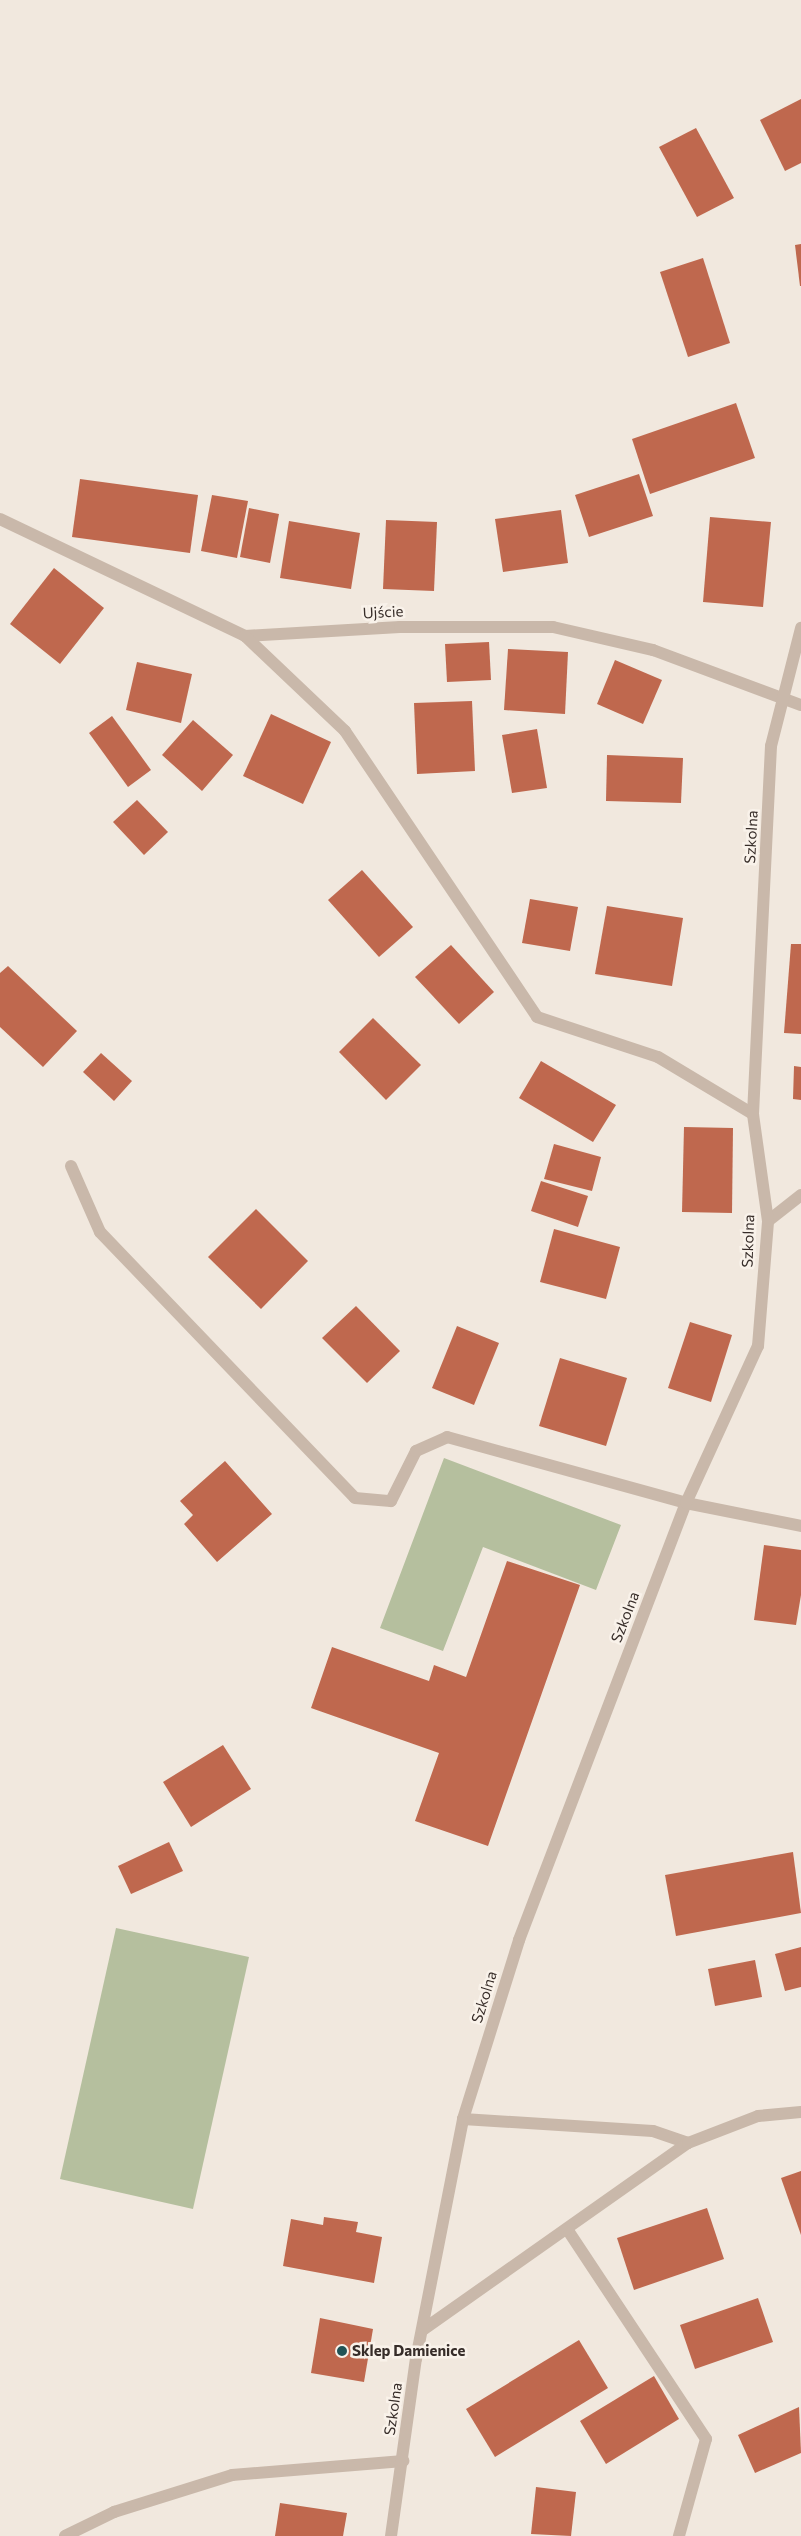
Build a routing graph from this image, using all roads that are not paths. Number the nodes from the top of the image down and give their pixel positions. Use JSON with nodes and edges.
{"nodes":[{"id":1,"x":0,"y":519,"type":"edge"},
{"id":2,"x":801,"y":628,"type":"edge"},
{"id":3,"x":245,"y":636,"type":"junction"},
{"id":4,"x":782,"y":699,"type":"junction"},
{"id":5,"x":801,"y":705,"type":"edge"},
{"id":6,"x":753,"y":1114,"type":"junction"},
{"id":7,"x":71,"y":1166,"type":"dead end"},
{"id":8,"x":801,"y":1195,"type":"edge"},
{"id":9,"x":768,"y":1221,"type":"junction"},
{"id":10,"x":686,"y":1503,"type":"junction"},
{"id":11,"x":801,"y":1526,"type":"edge"},
{"id":12,"x":801,"y":2112,"type":"edge"},
{"id":13,"x":463,"y":2119,"type":"junction"},
{"id":14,"x":688,"y":2143,"type":"junction"},
{"id":15,"x":568,"y":2229,"type":"junction"},
{"id":16,"x":424,"y":2330,"type":"junction"},
{"id":17,"x":403,"y":2461,"type":"junction"},
{"id":18,"x":65,"y":2536,"type":"edge"},
{"id":19,"x":390,"y":2536,"type":"edge"},
{"id":20,"x":679,"y":2536,"type":"edge"}],
"edges":[{"from":1,"to":3,"type":"street","name":"Ujście"},
{"from":2,"to":4,"type":"street","name":"Szkolna"},
{"from":3,"to":4,"type":"street","name":"Ujście"},
{"from":3,"to":6,"type":"street"},
{"from":4,"to":5,"type":"street","name":"Ujście"},
{"from":4,"to":6,"type":"street","name":"Szkolna"},
{"from":6,"to":9,"type":"street","name":"Szkolna"},
{"from":7,"to":10,"type":"street"},
{"from":8,"to":9,"type":"street"},
{"from":9,"to":10,"type":"street","name":"Szkolna"},
{"from":10,"to":11,"type":"street"},
{"from":10,"to":13,"type":"street","name":"Szkolna"},
{"from":12,"to":14,"type":"street"},
{"from":13,"to":14,"type":"street"},
{"from":13,"to":16,"type":"street","name":"Szkolna"},
{"from":14,"to":15,"type":"street"},
{"from":15,"to":16,"type":"street"},
{"from":15,"to":20,"type":"street"},
{"from":16,"to":17,"type":"street","name":"Szkolna"},
{"from":17,"to":18,"type":"street"},
{"from":17,"to":19,"type":"street","name":"Szkolna"}]}
